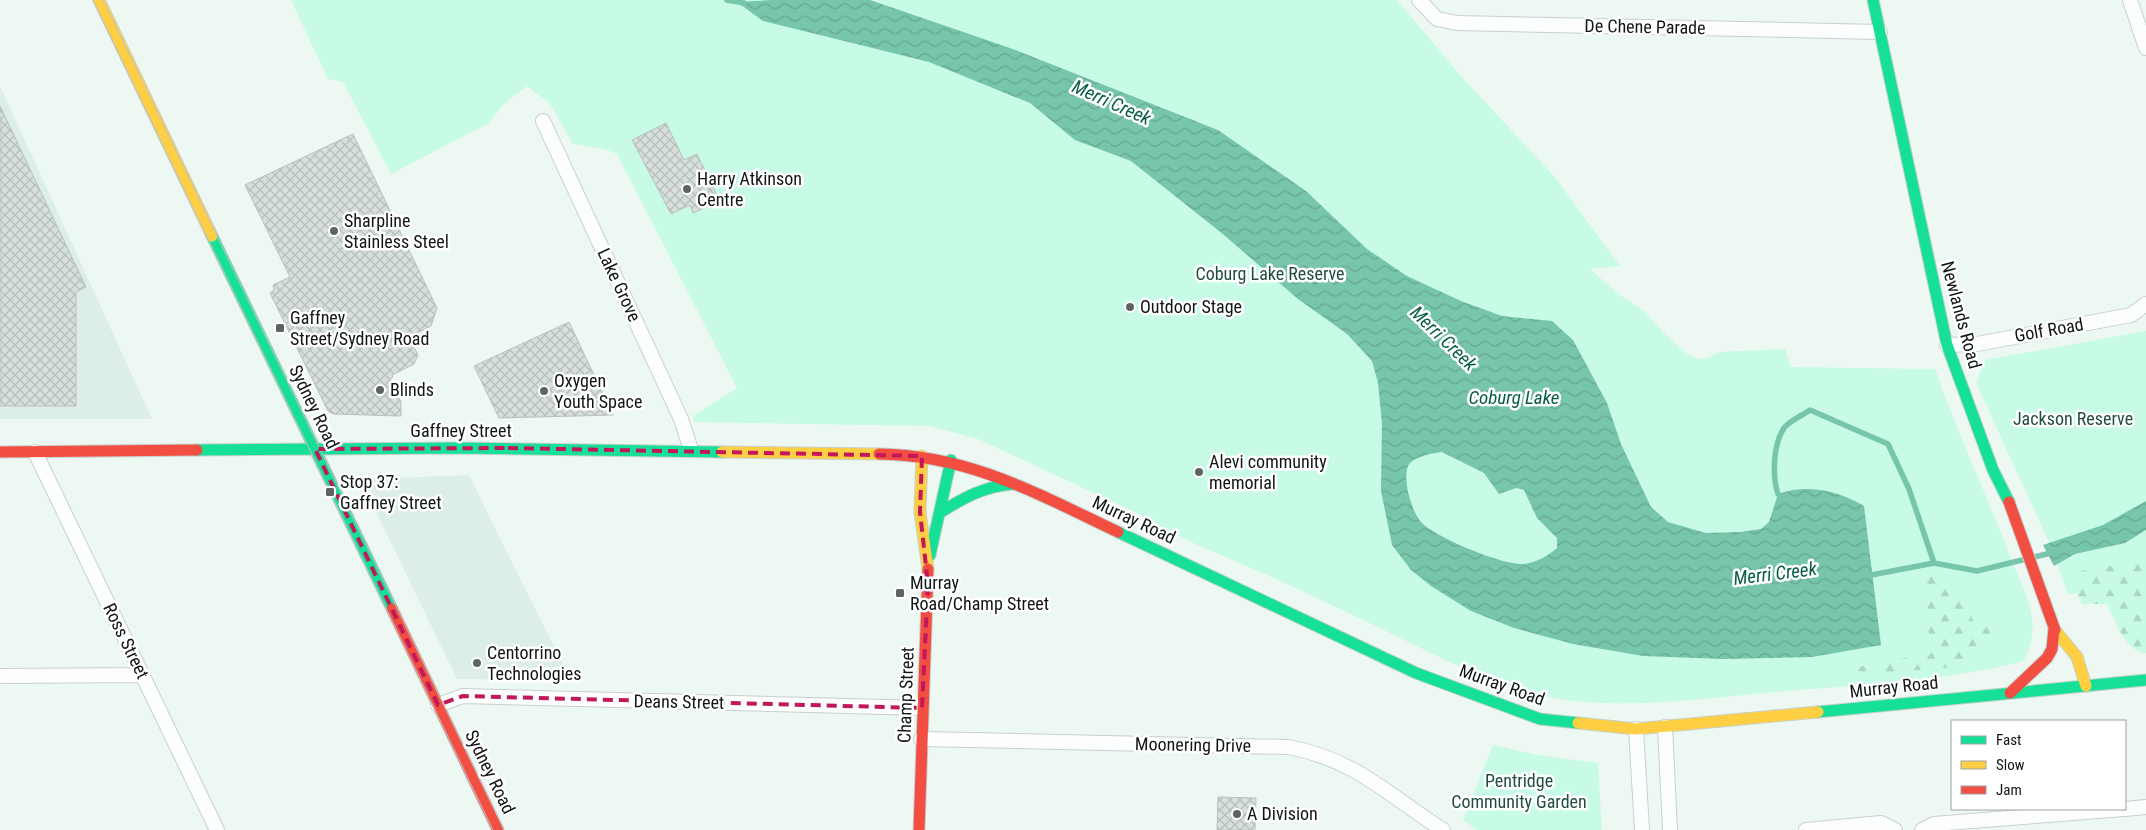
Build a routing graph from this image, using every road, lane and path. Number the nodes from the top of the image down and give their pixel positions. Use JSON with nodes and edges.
{"nodes":[{"id":1,"x":98,"y":0,"type":"edge"},
{"id":2,"x":1419,"y":0,"type":"edge"},
{"id":3,"x":1873,"y":0,"type":"edge"},
{"id":4,"x":2130,"y":0,"type":"edge"},
{"id":5,"x":1880,"y":32,"type":"junction"},
{"id":6,"x":2146,"y":48,"type":"edge"},
{"id":7,"x":543,"y":121,"type":"dead end"},
{"id":8,"x":2146,"y":304,"type":"edge"},
{"id":9,"x":1947,"y":345,"type":"junction"},
{"id":10,"x":315,"y":450,"type":"junction"},
{"id":11,"x":691,"y":450,"type":"junction"},
{"id":12,"x":0,"y":452,"type":"edge"},
{"id":13,"x":35,"y":452,"type":"junction"},
{"id":14,"x":922,"y":456,"type":"junction"},
{"id":15,"x":951,"y":460,"type":"junction"},
{"id":16,"x":1016,"y":484,"type":"junction"},
{"id":17,"x":941,"y":512,"type":"junction"},
{"id":18,"x":928,"y":562,"type":"junction"},
{"id":19,"x":2052,"y":623,"type":"junction"},
{"id":20,"x":142,"y":675,"type":"junction"},
{"id":21,"x":0,"y":676,"type":"edge"},
{"id":22,"x":2146,"y":680,"type":"edge"},
{"id":23,"x":2086,"y":686,"type":"junction"},
{"id":24,"x":2010,"y":693,"type":"junction"},
{"id":25,"x":438,"y":705,"type":"junction"},
{"id":26,"x":922,"y":708,"type":"junction"},
{"id":27,"x":1665,"y":727,"type":"junction"},
{"id":28,"x":1636,"y":729,"type":"junction"},
{"id":29,"x":921,"y":739,"type":"junction"},
{"id":30,"x":2146,"y":807,"type":"edge"},
{"id":31,"x":2126,"y":809,"type":"edge"},
{"id":32,"x":2112,"y":810,"type":"edge"},
{"id":33,"x":217,"y":830,"type":"edge"},
{"id":34,"x":498,"y":830,"type":"edge"},
{"id":35,"x":919,"y":830,"type":"edge"},
{"id":36,"x":1443,"y":830,"type":"edge"},
{"id":37,"x":1642,"y":830,"type":"edge"},
{"id":38,"x":1670,"y":830,"type":"edge"},
{"id":39,"x":1806,"y":830,"type":"edge"},
{"id":40,"x":1895,"y":830,"type":"edge"},
{"id":41,"x":1922,"y":830,"type":"edge"}],
"edges":[{"from":1,"to":10,"type":"main road","name":"Sydney Road"},
{"from":2,"to":5,"type":"street","name":"De Chene Parade"},
{"from":3,"to":5,"type":"main road","name":"Newlands Road"},
{"from":4,"to":6,"type":"street"},
{"from":5,"to":9,"type":"main road","name":"Newlands Road"},
{"from":7,"to":11,"type":"street","name":"Lake Grove"},
{"from":8,"to":9,"type":"street","name":"Golf Road"},
{"from":9,"to":19,"type":"main road","name":"Newlands Road"},
{"from":10,"to":11,"type":"main road","name":"Gaffney Street"},
{"from":10,"to":13,"type":"main road","name":"Gaffney Street"},
{"from":10,"to":25,"type":"main road","name":"Sydney Road"},
{"from":11,"to":14,"type":"main road","name":"Gaffney Street"},
{"from":12,"to":13,"type":"main road","name":"Gaffney Street"},
{"from":13,"to":20,"type":"street","name":"Ross Street"},
{"from":14,"to":15,"type":"main road","name":"Murray Road"},
{"from":14,"to":18,"type":"main road","name":"Champ Street"},
{"from":15,"to":16,"type":"main road","name":"Murray Road"},
{"from":15,"to":17,"type":"main road","name":"Champ Street"},
{"from":16,"to":17,"type":"main road"},
{"from":16,"to":28,"type":"main road","name":"Murray Road"},
{"from":17,"to":18,"type":"main road","name":"Champ Street"},
{"from":18,"to":26,"type":"main road","name":"Champ Street"},
{"from":19,"to":23,"type":"main road","name":"Newlands Road"},
{"from":19,"to":24,"type":"main road","name":"Newlands Road"},
{"from":20,"to":21,"type":"street"},
{"from":20,"to":33,"type":"street","name":"Ross Street"},
{"from":22,"to":23,"type":"main road","name":"Murray Road"},
{"from":23,"to":24,"type":"main road","name":"Murray Road"},
{"from":24,"to":27,"type":"main road","name":"Murray Road"},
{"from":25,"to":26,"type":"street","name":"Deans Street"},
{"from":25,"to":34,"type":"main road","name":"Sydney Road"},
{"from":26,"to":29,"type":"main road","name":"Champ Street"},
{"from":27,"to":28,"type":"main road","name":"Murray Road"},
{"from":27,"to":38,"type":"street"},
{"from":28,"to":37,"type":"street"},
{"from":29,"to":35,"type":"main road","name":"Champ Street"},
{"from":29,"to":36,"type":"street","name":"Moonering Drive"},
{"from":30,"to":31,"type":"street"},
{"from":32,"to":41,"type":"street"},
{"from":39,"to":40,"type":"street"}]}
